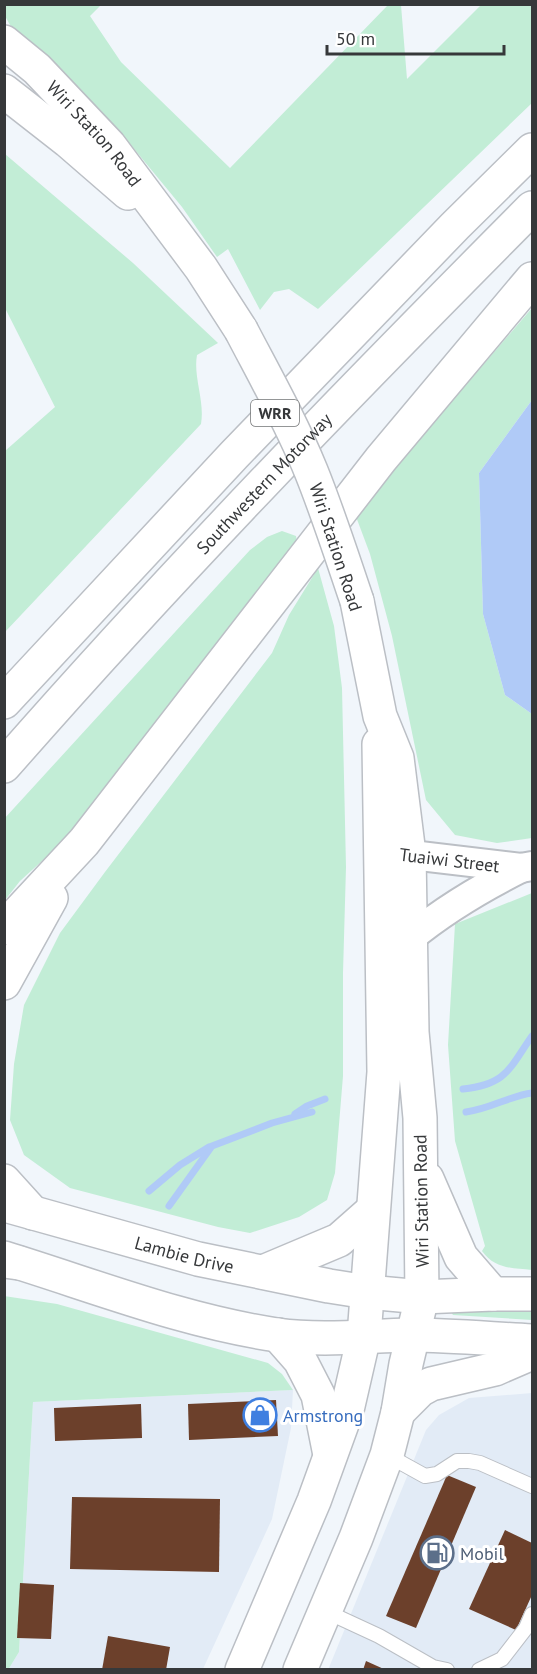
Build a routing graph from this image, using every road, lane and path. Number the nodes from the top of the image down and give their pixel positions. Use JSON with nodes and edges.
{"nodes":[{"id":1,"x":4,"y":42,"type":"edge"},
{"id":2,"x":4,"y":91,"type":"edge"},
{"id":3,"x":532,"y":150,"type":"edge"},
{"id":4,"x":532,"y":208,"type":"edge"},
{"id":5,"x":175,"y":234,"type":"junction"},
{"id":6,"x":532,"y":279,"type":"edge"},
{"id":7,"x":11,"y":694,"type":"edge"},
{"id":8,"x":4,"y":766,"type":"edge"},
{"id":9,"x":84,"y":842,"type":"junction"},
{"id":10,"x":395,"y":853,"type":"junction"},
{"id":11,"x":527,"y":867,"type":"edge"},
{"id":12,"x":4,"y":928,"type":"edge"},
{"id":13,"x":410,"y":938,"type":"junction"},
{"id":14,"x":4,"y":983,"type":"edge"},
{"id":15,"x":420,"y":1161,"type":"junction"},
{"id":16,"x":4,"y":1181,"type":"edge"},
{"id":17,"x":19,"y":1209,"type":"edge"},
{"id":18,"x":373,"y":1210,"type":"junction"},
{"id":19,"x":9,"y":1261,"type":"edge"},
{"id":20,"x":263,"y":1272,"type":"junction"},
{"id":21,"x":367,"y":1292,"type":"junction"},
{"id":22,"x":493,"y":1294,"type":"junction"},
{"id":23,"x":532,"y":1294,"type":"edge"},
{"id":24,"x":422,"y":1297,"type":"junction"},
{"id":25,"x":278,"y":1335,"type":"junction"},
{"id":26,"x":412,"y":1335,"type":"junction"},
{"id":27,"x":364,"y":1336,"type":"junction"},
{"id":28,"x":532,"y":1341,"type":"edge"},
{"id":29,"x":532,"y":1353,"type":"edge"},
{"id":30,"x":398,"y":1412,"type":"junction"},
{"id":31,"x":330,"y":1455,"type":"junction"},
{"id":32,"x":387,"y":1455,"type":"junction"},
{"id":33,"x":532,"y":1486,"type":"edge"},
{"id":34,"x":325,"y":1611,"type":"junction"},
{"id":35,"x":532,"y":1614,"type":"edge"},
{"id":36,"x":242,"y":1670,"type":"edge"},
{"id":37,"x":300,"y":1670,"type":"edge"},
{"id":38,"x":447,"y":1670,"type":"edge"},
{"id":39,"x":479,"y":1670,"type":"edge"}],
"edges":[{"from":1,"to":5,"type":"main road","name":"Wiri Station Road"},
{"from":2,"to":5,"type":"main road","name":"Wiri Station Road"},
{"from":3,"to":7,"type":"main road","number":"WRR"},
{"from":4,"to":8,"type":"main road","name":"Southwestern Motorway","number":"WRR"},
{"from":5,"to":10,"type":"main road","name":"Wiri Station Road","bridge":true},
{"from":6,"to":9,"type":"main road"},
{"from":9,"to":12,"type":"main road"},
{"from":9,"to":14,"type":"main road"},
{"from":10,"to":11,"type":"street","name":"Tuaiwi Street"},
{"from":10,"to":13,"type":"main road","name":"Wiri Station Road"},
{"from":10,"to":18,"type":"main road","name":"Wiri Station Road"},
{"from":11,"to":13,"type":"street","name":"Tuaiwi Street"},
{"from":13,"to":15,"type":"main road","name":"Wiri Station Road"},
{"from":15,"to":22,"type":"main road"},
{"from":15,"to":24,"type":"main road","name":"Wiri Station Road"},
{"from":16,"to":17,"type":"main road"},
{"from":17,"to":20,"type":"main road","name":"Lambie Drive"},
{"from":18,"to":20,"type":"main road"},
{"from":18,"to":21,"type":"main road","name":"Wiri Station Road"},
{"from":19,"to":25,"type":"main road"},
{"from":20,"to":21,"type":"main road","name":"Lambie Drive"},
{"from":21,"to":24,"type":"main road","name":"Lambie Drive"},
{"from":21,"to":27,"type":"main road","name":"Wiri Station Road"},
{"from":22,"to":23,"type":"main road","name":"Lambie Drive"},
{"from":22,"to":24,"type":"main road","name":"Lambie Drive"},
{"from":24,"to":26,"type":"main road","name":"Wiri Station Road"},
{"from":25,"to":27,"type":"main road"},
{"from":25,"to":31,"type":"main road"},
{"from":26,"to":27,"type":"main road"},
{"from":26,"to":28,"type":"main road"},
{"from":26,"to":30,"type":"main road","name":"Wiri Station Road"},
{"from":27,"to":31,"type":"main road","name":"Wiri Station Road"},
{"from":29,"to":30,"type":"main road"},
{"from":30,"to":32,"type":"main road","name":"Wiri Station Road"},
{"from":31,"to":36,"type":"main road","name":"Wiri Station Road"},
{"from":32,"to":33,"type":"lane"},
{"from":32,"to":34,"type":"main road","name":"Wiri Station Road"},
{"from":34,"to":37,"type":"main road","name":"Wiri Station Road"},
{"from":34,"to":38,"type":"lane"},
{"from":35,"to":39,"type":"lane"}]}
